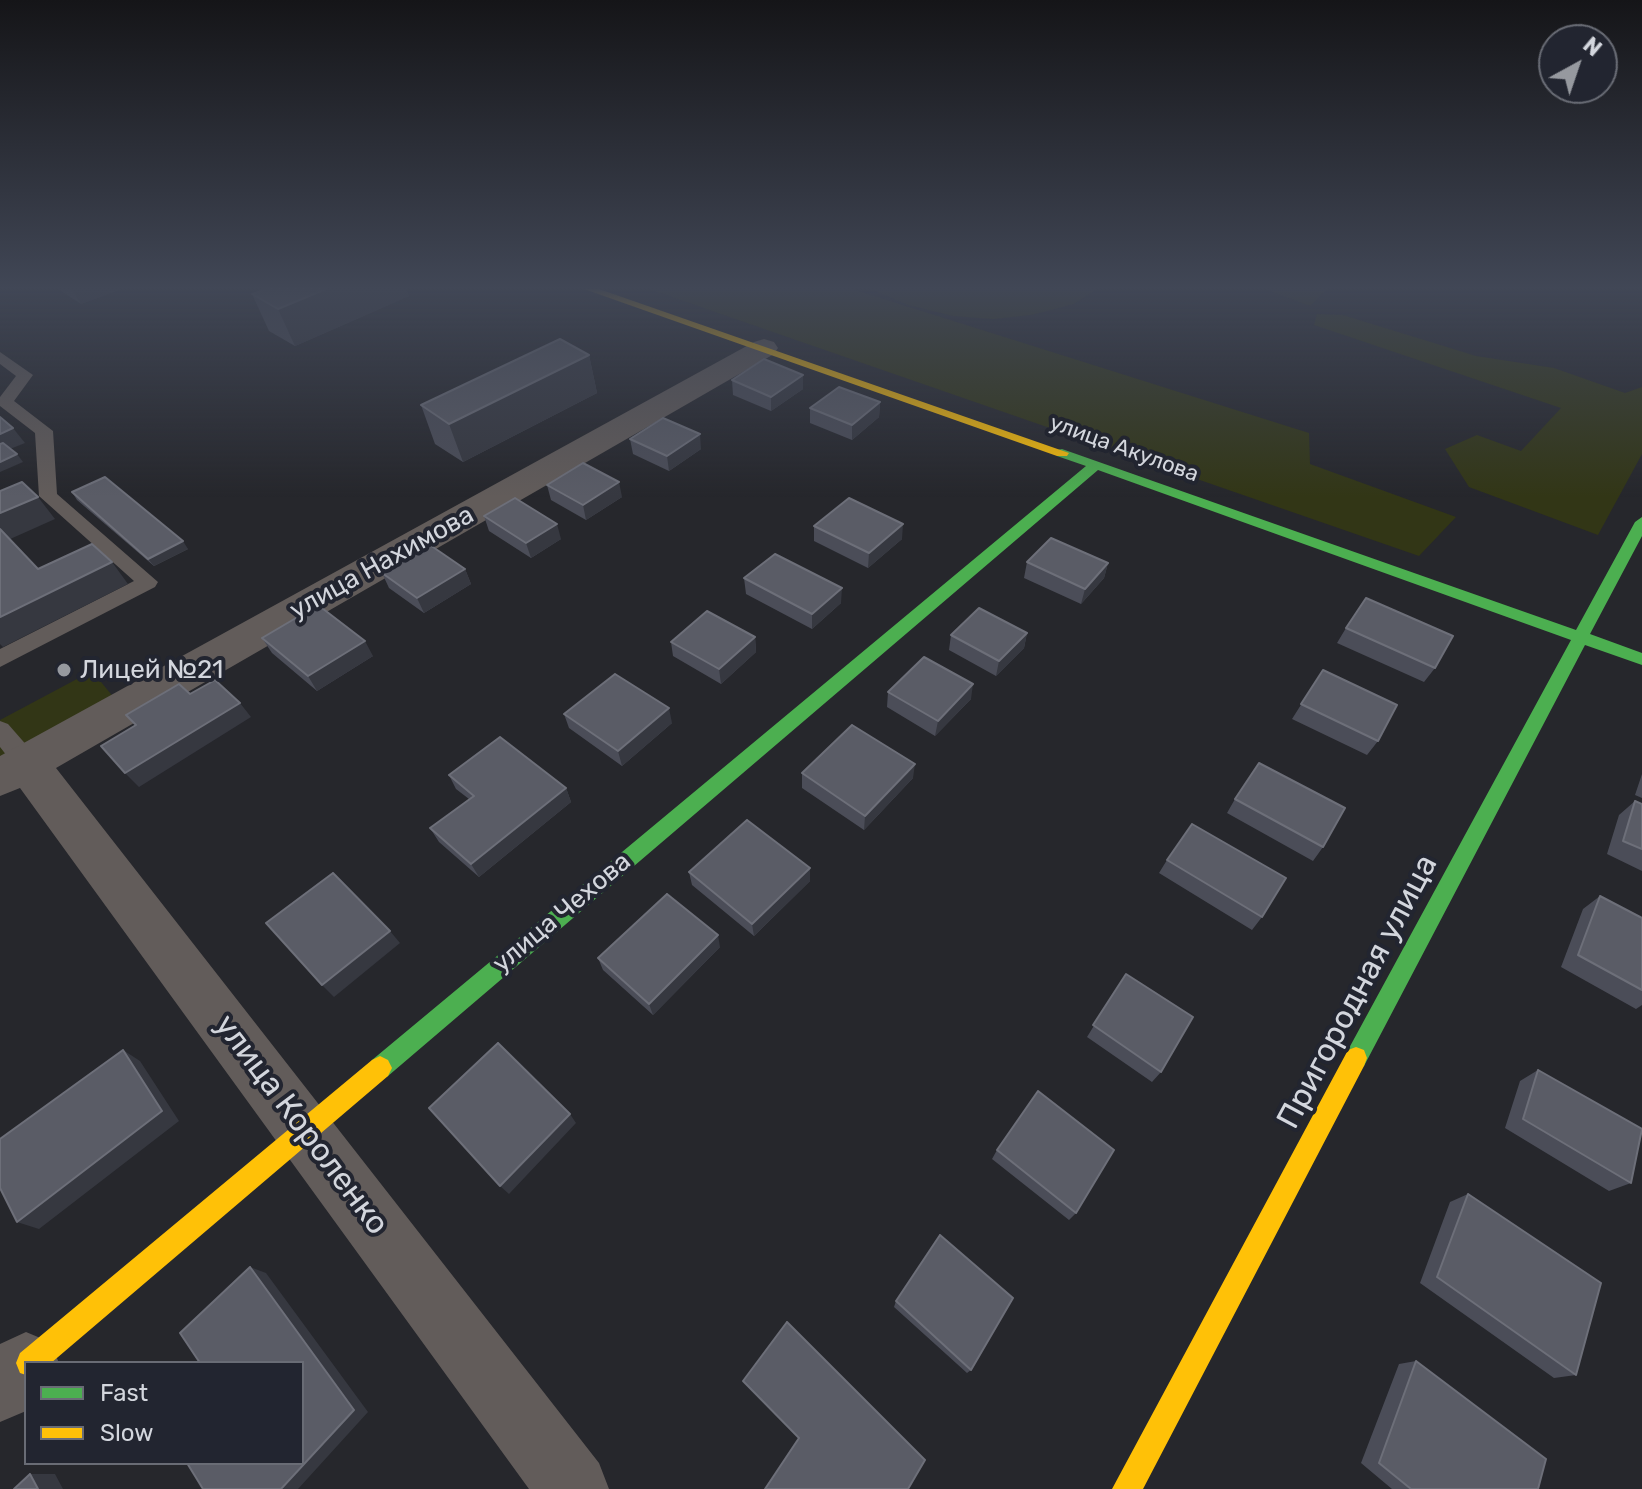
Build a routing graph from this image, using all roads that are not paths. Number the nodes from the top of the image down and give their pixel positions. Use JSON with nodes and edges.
{"nodes":[{"id":1,"x":2,"y":358,"type":"edge"},
{"id":2,"x":745,"y":358,"type":"edge"},
{"id":3,"x":794,"y":358,"type":"edge"},
{"id":4,"x":1096,"y":465,"type":"junction"},
{"id":5,"x":1642,"y":522,"type":"edge"},
{"id":6,"x":1580,"y":637,"type":"junction"},
{"id":7,"x":0,"y":659,"type":"edge"},
{"id":8,"x":1642,"y":659,"type":"edge"},
{"id":9,"x":9,"y":757,"type":"edge"},
{"id":10,"x":305,"y":1129,"type":"junction"},
{"id":11,"x":33,"y":1361,"type":"edge"},
{"id":12,"x":24,"y":1368,"type":"edge"},
{"id":13,"x":0,"y":1388,"type":"edge"},
{"id":14,"x":573,"y":1489,"type":"edge"},
{"id":15,"x":1127,"y":1489,"type":"edge"}],
"edges":[{"from":1,"to":7,"type":"lane"},
{"from":2,"to":9,"type":"street","name":"улица Нахимова"},
{"from":3,"to":4,"type":"main road","name":"улица Акулова"},
{"from":4,"to":6,"type":"main road","name":"улица Акулова"},
{"from":4,"to":10,"type":"main road","name":"улица Чехова"},
{"from":5,"to":6,"type":"main road","name":"Пригородная улица"},
{"from":6,"to":8,"type":"main road","name":"улица Акулова"},
{"from":6,"to":15,"type":"main road","name":"Пригородная улица"},
{"from":9,"to":10,"type":"street","name":"улица Короленко"},
{"from":10,"to":11,"type":"main road","name":"улица Чехова"},
{"from":10,"to":14,"type":"street","name":"улица Короленко"},
{"from":12,"to":13,"type":"street","name":"улица Чехова"}]}
